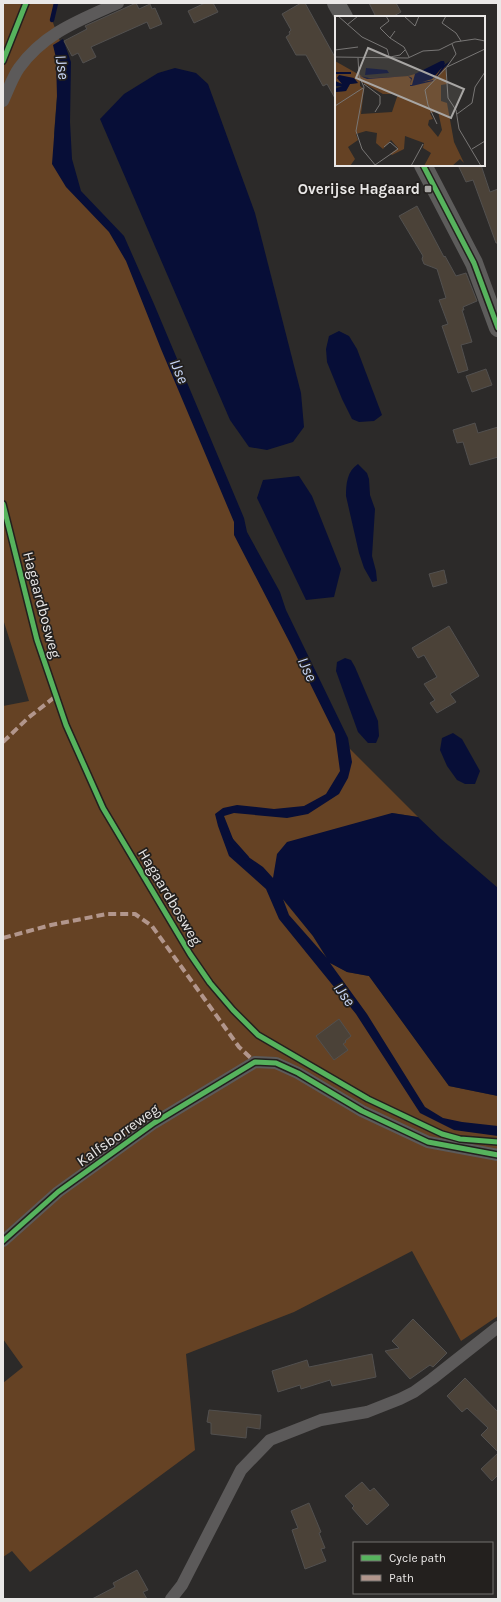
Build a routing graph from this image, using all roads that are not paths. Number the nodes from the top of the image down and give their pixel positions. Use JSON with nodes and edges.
{"nodes":[{"id":1,"x":118,"y":3,"type":"edge"},
{"id":2,"x":336,"y":3,"type":"edge"},
{"id":3,"x":343,"y":16,"type":"edge"},
{"id":4,"x":3,"y":102,"type":"edge"},
{"id":5,"x":424,"y":166,"type":"edge"},
{"id":6,"x":498,"y":328,"type":"edge"},
{"id":7,"x":498,"y":1155,"type":"edge"},
{"id":8,"x":3,"y":1241,"type":"edge"},
{"id":9,"x":498,"y":1327,"type":"edge"},
{"id":10,"x":171,"y":1599,"type":"edge"}],
"edges":[{"from":1,"to":4,"type":"street"},
{"from":2,"to":3,"type":"main road"},
{"from":5,"to":6,"type":"main road"},
{"from":7,"to":8,"type":"street","name":"Kalfsborreweg"},
{"from":9,"to":10,"type":"street"}]}
